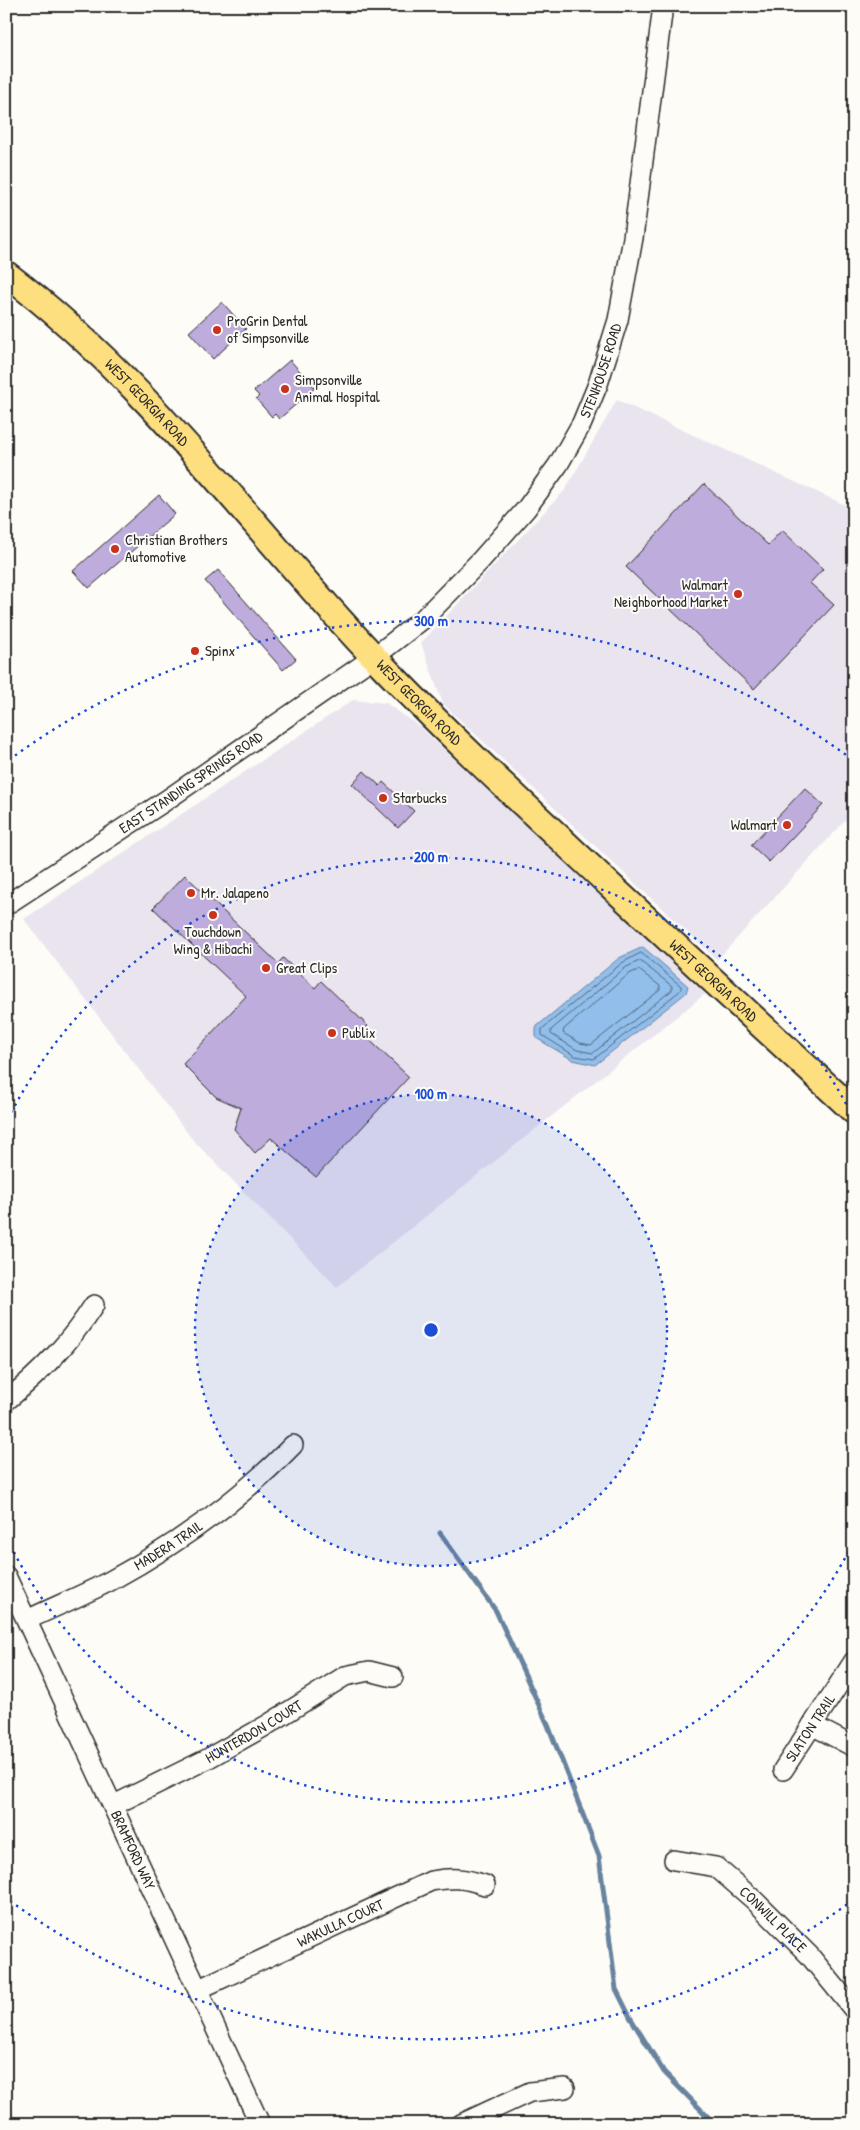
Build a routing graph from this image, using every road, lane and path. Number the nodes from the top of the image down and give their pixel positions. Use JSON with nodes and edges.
{"nodes":[{"id":1,"x":663,"y":6,"type":"edge"},
{"id":2,"x":6,"y":274,"type":"edge"},
{"id":3,"x":374,"y":657,"type":"junction"},
{"id":4,"x":6,"y":904,"type":"edge"},
{"id":5,"x":854,"y":1111,"type":"edge"},
{"id":6,"x":94,"y":1304,"type":"dead end"},
{"id":7,"x":6,"y":1401,"type":"edge"},
{"id":8,"x":293,"y":1445,"type":"dead end"},
{"id":9,"x":6,"y":1576,"type":"edge"},
{"id":10,"x":27,"y":1620,"type":"junction"},
{"id":11,"x":854,"y":1661,"type":"edge"},
{"id":12,"x":393,"y":1677,"type":"dead end"},
{"id":13,"x":812,"y":1725,"type":"junction"},
{"id":14,"x":854,"y":1747,"type":"edge"},
{"id":15,"x":783,"y":1770,"type":"dead end"},
{"id":16,"x":114,"y":1806,"type":"junction"},
{"id":17,"x":674,"y":1860,"type":"dead end"},
{"id":18,"x":485,"y":1885,"type":"dead end"},
{"id":19,"x":199,"y":1989,"type":"junction"},
{"id":20,"x":854,"y":2010,"type":"edge"},
{"id":21,"x":565,"y":2088,"type":"dead end"},
{"id":22,"x":485,"y":2119,"type":"edge"},
{"id":23,"x":260,"y":2124,"type":"edge"},
{"id":24,"x":460,"y":2124,"type":"edge"}],
"edges":[{"from":1,"to":3,"type":"street","name":"STENHOUSE ROAD"},
{"from":2,"to":3,"type":"main road","name":"WEST GEORGIA ROAD"},
{"from":3,"to":4,"type":"street","name":"EAST STANDING SPRINGS ROAD"},
{"from":3,"to":5,"type":"main road","name":"WEST GEORGIA ROAD"},
{"from":6,"to":7,"type":"street"},
{"from":8,"to":10,"type":"street","name":"MADERA TRAIL"},
{"from":9,"to":10,"type":"street","name":"BRAMFORD WAY"},
{"from":10,"to":16,"type":"street","name":"BRAMFORD WAY"},
{"from":11,"to":13,"type":"street","name":"SLATON TRAIL"},
{"from":12,"to":16,"type":"street","name":"HUNTERDON COURT"},
{"from":13,"to":14,"type":"street"},
{"from":13,"to":15,"type":"street","name":"SLATON TRAIL"},
{"from":16,"to":19,"type":"street","name":"BRAMFORD WAY"},
{"from":17,"to":20,"type":"street","name":"CONWILL PLACE"},
{"from":18,"to":19,"type":"street","name":"WAKULLA COURT"},
{"from":19,"to":23,"type":"street","name":"BRAMFORD WAY"},
{"from":21,"to":22,"type":"street"},
{"from":22,"to":24,"type":"street"}]}
